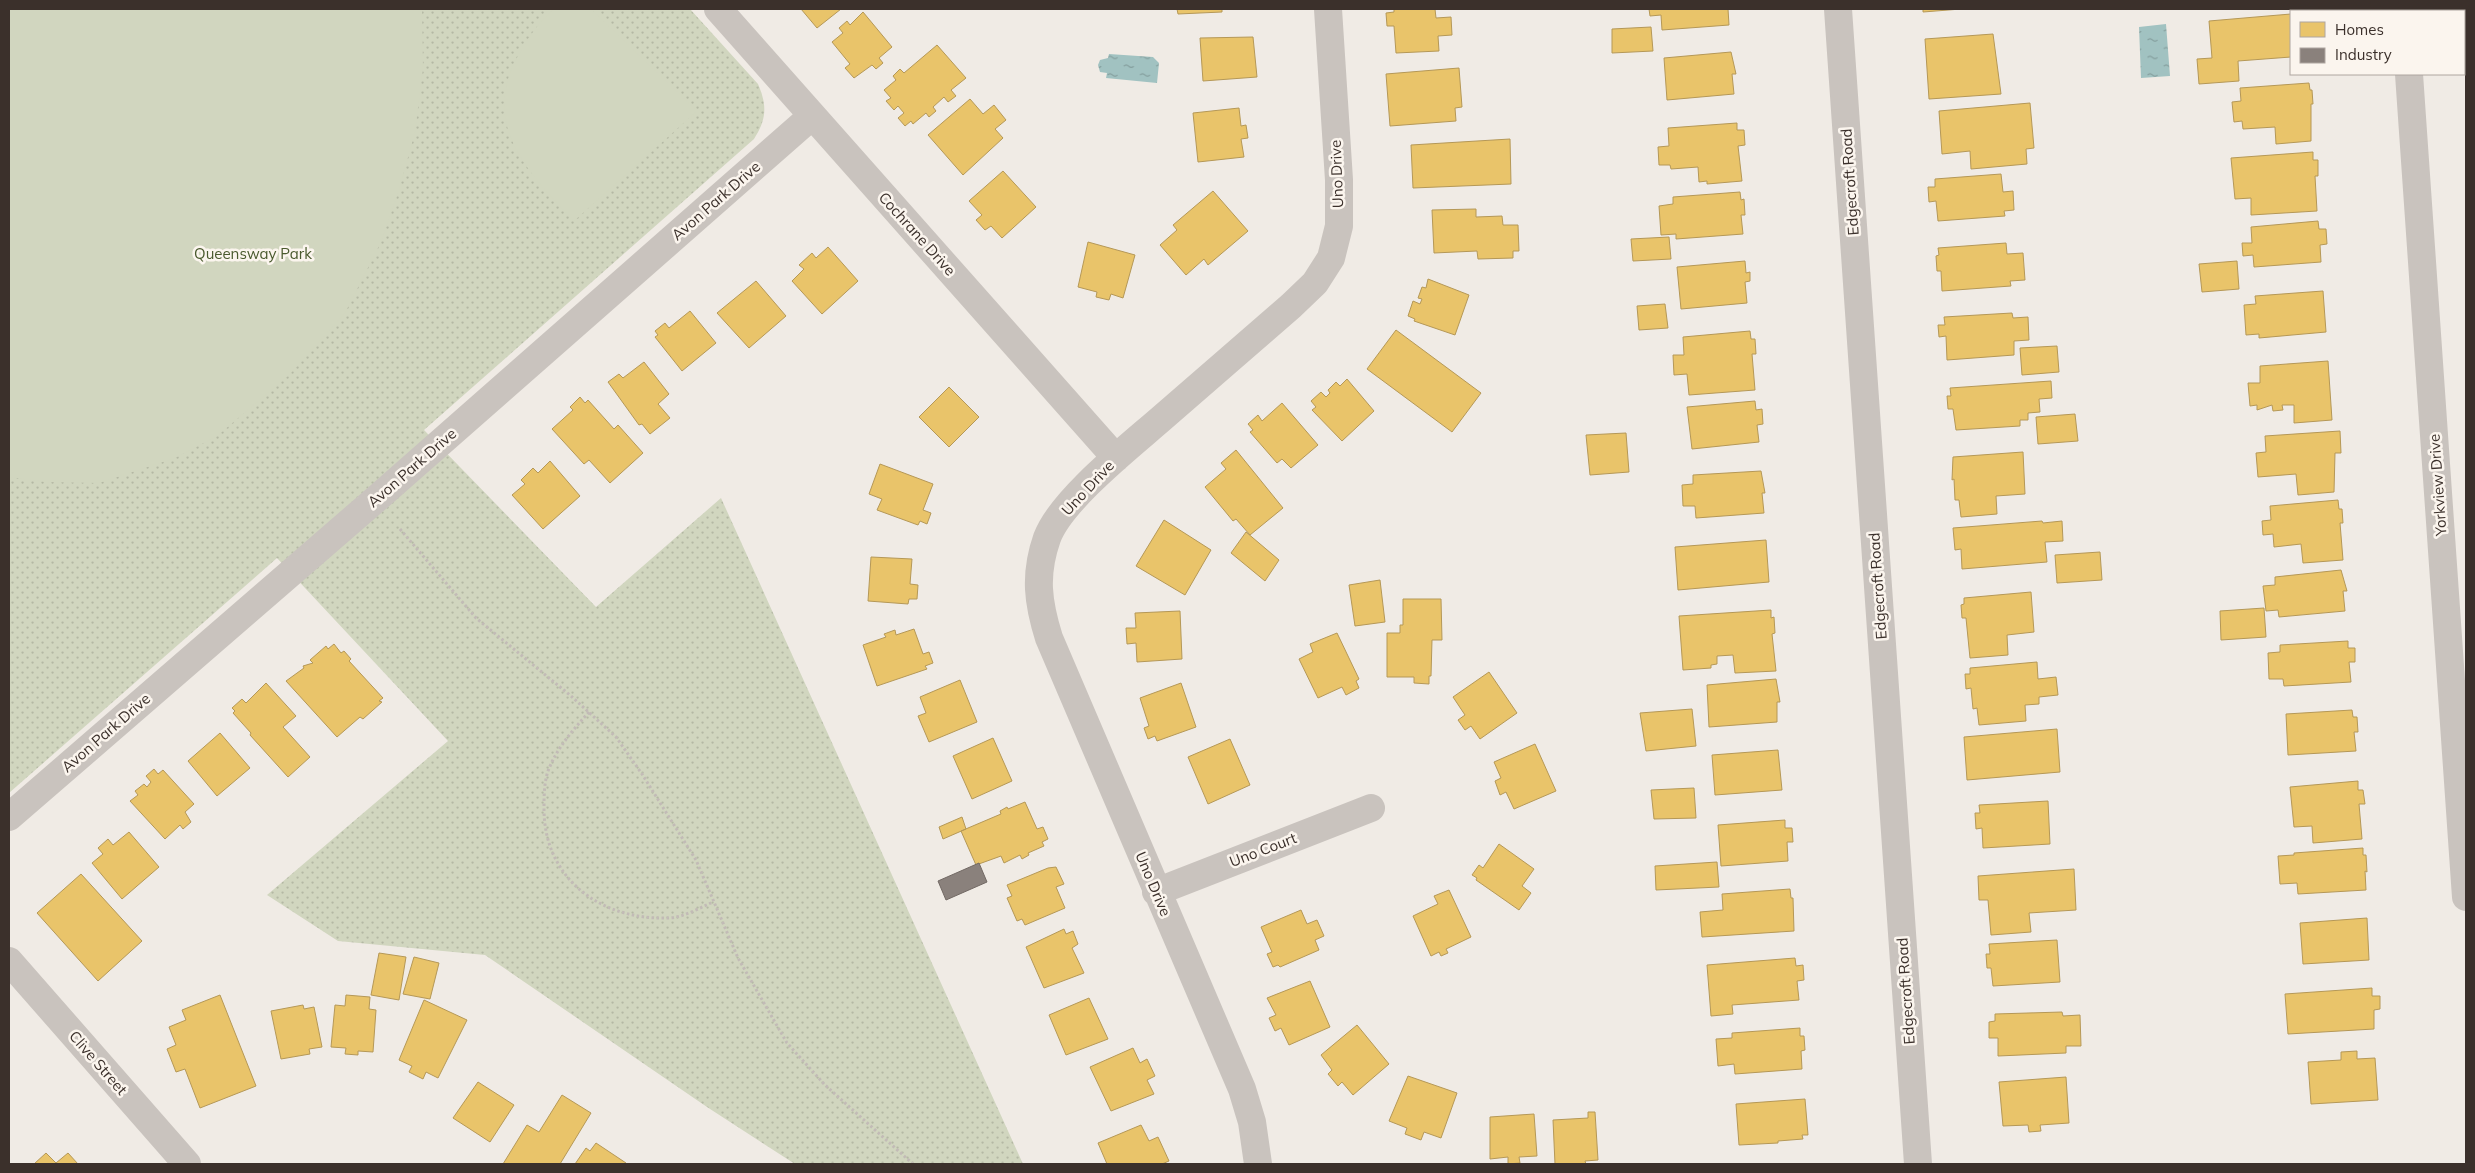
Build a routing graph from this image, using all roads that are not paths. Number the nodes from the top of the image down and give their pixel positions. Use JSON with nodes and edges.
{"nodes":[{"id":1,"x":718,"y":9,"type":"edge"},
{"id":2,"x":1328,"y":9,"type":"edge"},
{"id":3,"x":1838,"y":9,"type":"edge"},
{"id":4,"x":2410,"y":75,"type":"edge"},
{"id":5,"x":812,"y":116,"type":"junction"},
{"id":6,"x":1116,"y":458,"type":"junction"},
{"id":7,"x":1371,"y":808,"type":"dead end"},
{"id":8,"x":9,"y":817,"type":"edge"},
{"id":9,"x":1156,"y":892,"type":"junction"},
{"id":10,"x":2466,"y":897,"type":"edge"},
{"id":11,"x":9,"y":961,"type":"edge"},
{"id":12,"x":187,"y":1164,"type":"edge"},
{"id":13,"x":1258,"y":1164,"type":"edge"},
{"id":14,"x":1918,"y":1164,"type":"edge"}],
"edges":[{"from":1,"to":5,"type":"street","name":"Cochrane Drive"},
{"from":2,"to":6,"type":"street","name":"Uno Drive"},
{"from":3,"to":14,"type":"street","name":"Edgecroft Road"},
{"from":4,"to":10,"type":"street","name":"Yorkview Drive"},
{"from":5,"to":6,"type":"street","name":"Cochrane Drive"},
{"from":5,"to":8,"type":"street","name":"Avon Park Drive"},
{"from":6,"to":9,"type":"street","name":"Uno Drive"},
{"from":7,"to":9,"type":"street","name":"Uno Court"},
{"from":9,"to":13,"type":"street","name":"Uno Drive"},
{"from":11,"to":12,"type":"street","name":"Clive Street"}]}
